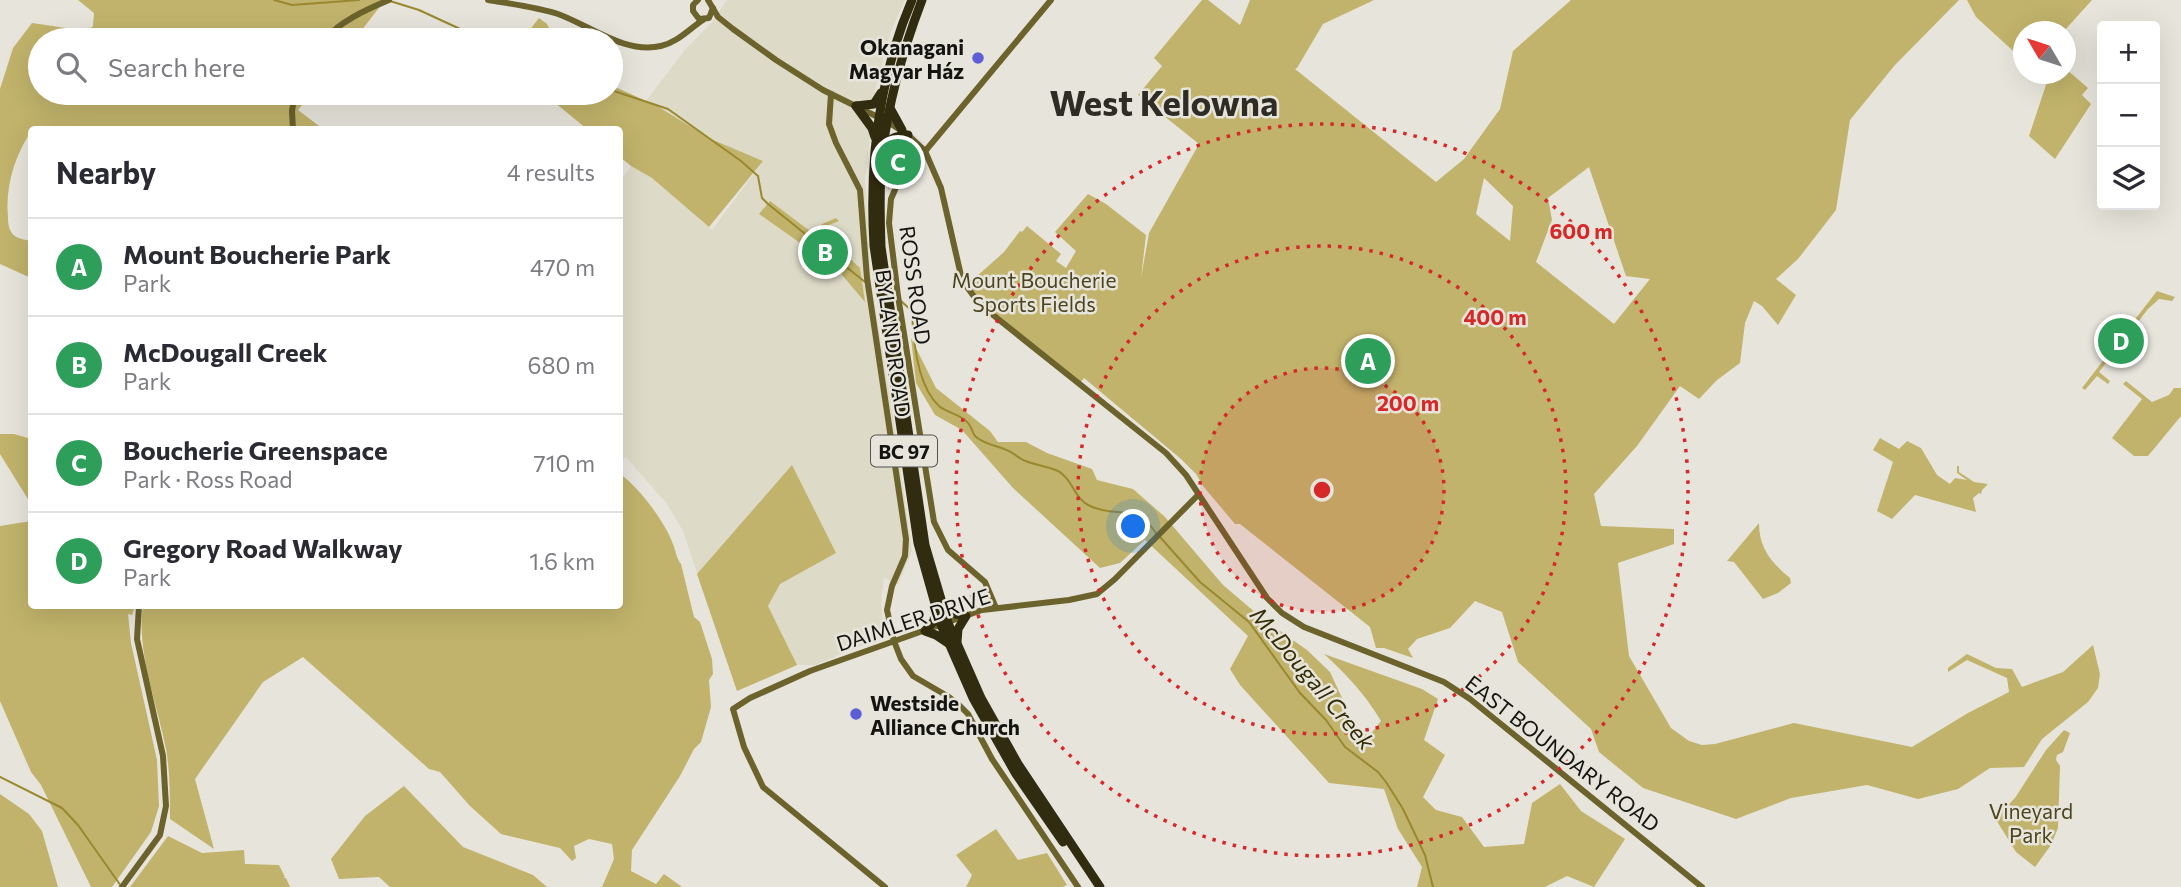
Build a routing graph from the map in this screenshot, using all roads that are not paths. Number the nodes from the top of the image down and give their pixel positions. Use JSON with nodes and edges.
{"nodes":[{"id":1,"x":389,"y":0,"type":"edge"},
{"id":2,"x":488,"y":0,"type":"edge"},
{"id":3,"x":698,"y":0,"type":"edge"},
{"id":4,"x":912,"y":0,"type":"edge"},
{"id":5,"x":922,"y":0,"type":"edge"},
{"id":6,"x":1051,"y":0,"type":"edge"},
{"id":7,"x":713,"y":4,"type":"edge"},
{"id":8,"x":693,"y":11,"type":"junction"},
{"id":9,"x":704,"y":20,"type":"junction"},
{"id":10,"x":334,"y":28,"type":"edge"},
{"id":11,"x":586,"y":28,"type":"edge"},
{"id":12,"x":733,"y":29,"type":"junction"},
{"id":13,"x":684,"y":33,"type":"junction"},
{"id":14,"x":623,"y":42,"type":"edge"},
{"id":15,"x":887,"y":82,"type":"junction"},
{"id":16,"x":831,"y":94,"type":"junction"},
{"id":17,"x":293,"y":105,"type":"edge"},
{"id":18,"x":856,"y":106,"type":"junction"},
{"id":19,"x":890,"y":109,"type":"junction"},
{"id":20,"x":883,"y":119,"type":"junction"},
{"id":21,"x":293,"y":126,"type":"edge"},
{"id":22,"x":905,"y":133,"type":"junction"},
{"id":23,"x":880,"y":144,"type":"junction"},
{"id":24,"x":925,"y":151,"type":"junction"},
{"id":25,"x":889,"y":295,"type":"junction"},
{"id":26,"x":1198,"y":495,"type":"junction"},
{"id":27,"x":940,"y":607,"type":"junction"},
{"id":28,"x":996,"y":608,"type":"junction"},
{"id":29,"x":139,"y":609,"type":"edge"},
{"id":30,"x":966,"y":616,"type":"junction"},
{"id":31,"x":889,"y":623,"type":"junction"},
{"id":32,"x":945,"y":624,"type":"junction"},
{"id":33,"x":925,"y":631,"type":"junction"},
{"id":34,"x":906,"y":637,"type":"junction"},
{"id":35,"x":894,"y":641,"type":"junction"},
{"id":36,"x":953,"y":645,"type":"junction"},
{"id":37,"x":122,"y":887,"type":"edge"},
{"id":38,"x":885,"y":887,"type":"edge"},
{"id":39,"x":1078,"y":887,"type":"edge"},
{"id":40,"x":1094,"y":887,"type":"edge"},
{"id":41,"x":1100,"y":887,"type":"edge"},
{"id":42,"x":1702,"y":887,"type":"edge"}],
"edges":[{"from":1,"to":10,"type":"street"},
{"from":2,"to":11,"type":"street"},
{"from":3,"to":8,"type":"street"},
{"from":4,"to":15,"type":"highway","number":"BC 97"},
{"from":5,"to":19,"type":"highway","number":"BC 97"},
{"from":6,"to":24,"type":"street","name":"ROSS ROAD"},
{"from":7,"to":9,"type":"street"},
{"from":7,"to":12,"type":"street"},
{"from":8,"to":9,"type":"street"},
{"from":8,"to":13,"type":"street"},
{"from":9,"to":12,"type":"street"},
{"from":9,"to":13,"type":"street"},
{"from":12,"to":16,"type":"street"},
{"from":13,"to":14,"type":"street"},
{"from":15,"to":18,"type":"highway"},
{"from":15,"to":20,"type":"highway","number":"BC 97"},
{"from":16,"to":18,"type":"street"},
{"from":16,"to":31,"type":"street","name":"BYLAND ROAD"},
{"from":17,"to":21,"type":"street"},
{"from":18,"to":20,"type":"street"},
{"from":18,"to":23,"type":"highway"},
{"from":19,"to":20,"type":"highway","number":"BC 97"},
{"from":19,"to":22,"type":"highway"},
{"from":20,"to":22,"type":"street"},
{"from":20,"to":23,"type":"highway","number":"BC 97"},
{"from":22,"to":23,"type":"highway"},
{"from":22,"to":24,"type":"street"},
{"from":23,"to":25,"type":"highway","number":"BC 97"},
{"from":24,"to":25,"type":"street","name":"ROSS ROAD"},
{"from":24,"to":26,"type":"street","name":"EAST BOUNDARY ROAD"},
{"from":25,"to":27,"type":"highway","number":"BC 97"},
{"from":25,"to":28,"type":"street","name":"ROSS ROAD"},
{"from":26,"to":28,"type":"street","name":"DAIMLER DRIVE"},
{"from":26,"to":42,"type":"street","name":"EAST BOUNDARY ROAD"},
{"from":27,"to":30,"type":"highway"},
{"from":27,"to":32,"type":"highway","number":"BC 97"},
{"from":27,"to":33,"type":"highway"},
{"from":28,"to":30,"type":"street","name":"DAIMLER DRIVE"},
{"from":29,"to":37,"type":"street"},
{"from":30,"to":32,"type":"street","name":"DAIMLER DRIVE"},
{"from":30,"to":36,"type":"highway"},
{"from":31,"to":34,"type":"street"},
{"from":31,"to":35,"type":"street","name":"BYLAND ROAD"},
{"from":32,"to":33,"type":"street","name":"DAIMLER DRIVE"},
{"from":32,"to":36,"type":"highway","number":"BC 97"},
{"from":33,"to":34,"type":"street","name":"DAIMLER DRIVE"},
{"from":33,"to":36,"type":"highway"},
{"from":34,"to":35,"type":"street","name":"DAIMLER DRIVE"},
{"from":35,"to":38,"type":"street","name":"DAIMLER DRIVE"},
{"from":35,"to":39,"type":"street","name":"BYLAND ROAD"},
{"from":36,"to":40,"type":"highway","number":"BC 97"},
{"from":36,"to":41,"type":"highway","number":"BC 97"}]}
